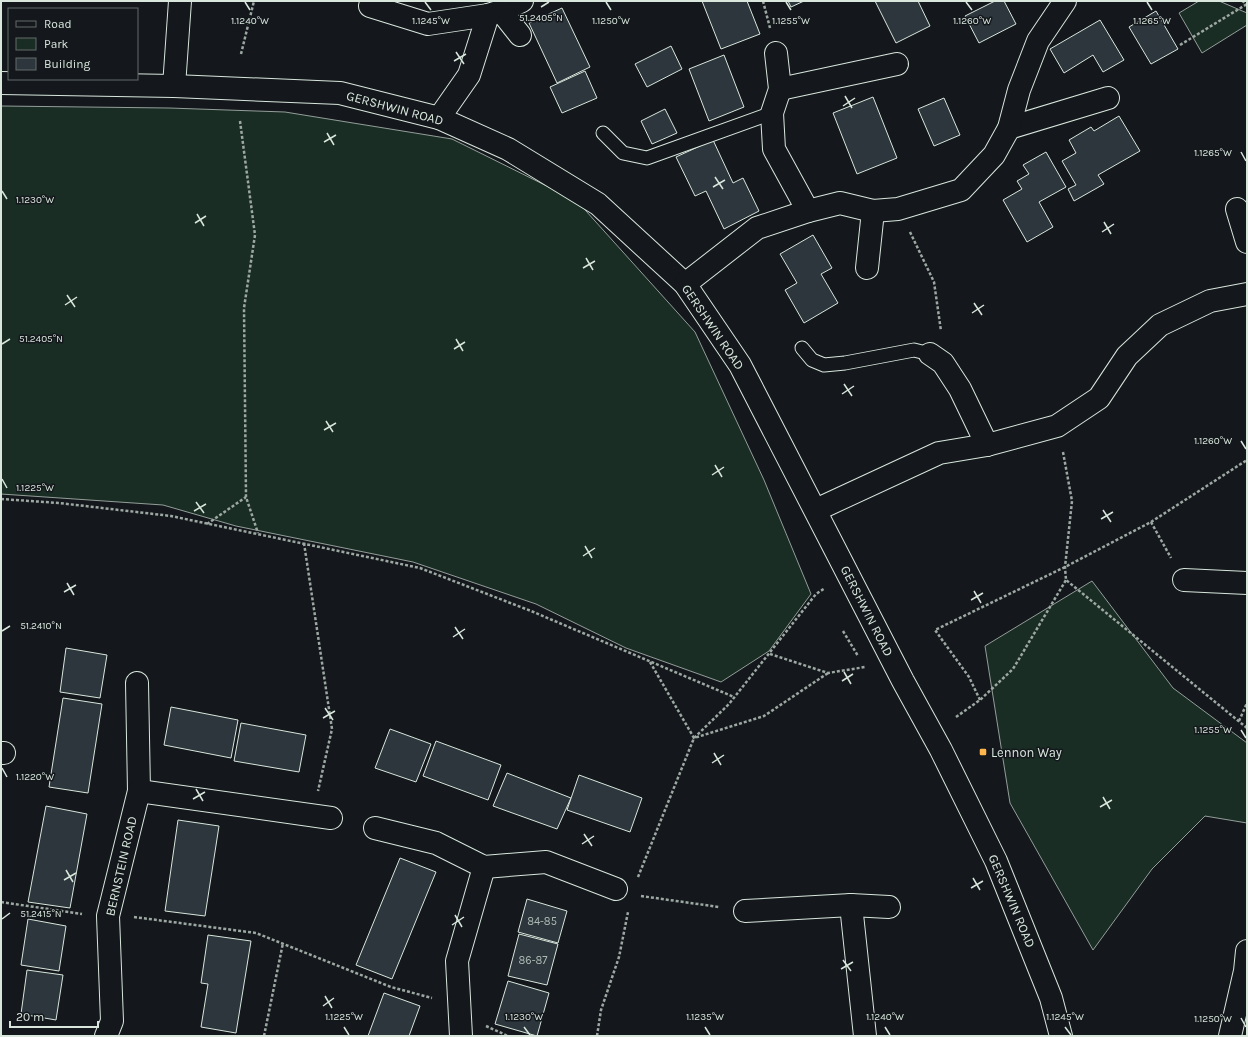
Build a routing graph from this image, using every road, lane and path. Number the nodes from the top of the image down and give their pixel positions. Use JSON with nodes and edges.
{"nodes":[{"id":1,"x":180,"y":1,"type":"edge"},
{"id":2,"x":254,"y":1,"type":"edge"},
{"id":3,"x":522,"y":1,"type":"edge"},
{"id":4,"x":1065,"y":1,"type":"edge"},
{"id":5,"x":1242,"y":1,"type":"edge"},
{"id":6,"x":1247,"y":4,"type":"edge"},
{"id":7,"x":370,"y":6,"type":"dead end"},
{"id":8,"x":494,"y":13,"type":"junction"},
{"id":9,"x":520,"y":35,"type":"dead end"},
{"id":10,"x":1180,"y":45,"type":"dead end"},
{"id":11,"x":776,"y":53,"type":"dead end"},
{"id":12,"x":241,"y":54,"type":"dead end"},
{"id":13,"x":898,"y":64,"type":"dead end"},
{"id":14,"x":1,"y":83,"type":"edge"},
{"id":15,"x":174,"y":86,"type":"junction"},
{"id":16,"x":780,"y":89,"type":"junction"},
{"id":17,"x":1108,"y":98,"type":"dead end"},
{"id":18,"x":772,"y":113,"type":"junction"},
{"id":19,"x":439,"y":118,"type":"junction"},
{"id":20,"x":240,"y":121,"type":"dead end"},
{"id":21,"x":1009,"y":128,"type":"junction"},
{"id":22,"x":603,"y":133,"type":"dead end"},
{"id":23,"x":898,"y":209,"type":"junction"},
{"id":24,"x":1238,"y":209,"type":"dead end"},
{"id":25,"x":808,"y":211,"type":"junction"},
{"id":26,"x":873,"y":211,"type":"junction"},
{"id":27,"x":1247,"y":242,"type":"edge"},
{"id":28,"x":867,"y":268,"type":"dead end"},
{"id":29,"x":684,"y":284,"type":"junction"},
{"id":30,"x":1247,"y":294,"type":"edge"},
{"id":31,"x":802,"y":348,"type":"dead end"},
{"id":32,"x":937,"y":359,"type":"junction"},
{"id":33,"x":1057,"y":426,"type":"junction"},
{"id":34,"x":987,"y":446,"type":"junction"},
{"id":35,"x":1247,"y":460,"type":"edge"},
{"id":36,"x":246,"y":497,"type":"junction"},
{"id":37,"x":1,"y":499,"type":"edge"},
{"id":38,"x":816,"y":510,"type":"junction"},
{"id":39,"x":1151,"y":522,"type":"junction"},
{"id":40,"x":208,"y":524,"type":"junction"},
{"id":41,"x":258,"y":533,"type":"junction"},
{"id":42,"x":304,"y":543,"type":"junction"},
{"id":43,"x":1065,"y":567,"type":"junction"},
{"id":44,"x":1066,"y":580,"type":"junction"},
{"id":45,"x":1184,"y":580,"type":"joint"},
{"id":46,"x":1247,"y":583,"type":"edge"},
{"id":47,"x":828,"y":586,"type":"dead end"},
{"id":48,"x":843,"y":631,"type":"dead end"},
{"id":49,"x":770,"y":654,"type":"junction"},
{"id":50,"x":650,"y":661,"type":"junction"},
{"id":51,"x":828,"y":673,"type":"junction"},
{"id":52,"x":137,"y":683,"type":"dead end"},
{"id":53,"x":734,"y":697,"type":"junction"},
{"id":54,"x":980,"y":700,"type":"junction"},
{"id":55,"x":1247,"y":703,"type":"edge"},
{"id":56,"x":956,"y":717,"type":"dead end"},
{"id":57,"x":1239,"y":721,"type":"junction"},
{"id":58,"x":1247,"y":728,"type":"edge"},
{"id":59,"x":694,"y":738,"type":"junction"},
{"id":60,"x":139,"y":791,"type":"junction"},
{"id":61,"x":322,"y":816,"type":"joint"},
{"id":62,"x":374,"y":828,"type":"dead end"},
{"id":63,"x":484,"y":867,"type":"junction"},
{"id":64,"x":623,"y":892,"type":"junction"},
{"id":65,"x":1,"y":902,"type":"edge"},
{"id":66,"x":851,"y":904,"type":"junction"},
{"id":67,"x":889,"y":907,"type":"dead end"},
{"id":68,"x":745,"y":911,"type":"joint"},
{"id":69,"x":108,"y":916,"type":"junction"},
{"id":70,"x":282,"y":943,"type":"junction"},
{"id":71,"x":1247,"y":951,"type":"edge"},
{"id":72,"x":461,"y":1011,"type":"junction"},
{"id":73,"x":106,"y":1036,"type":"edge"},
{"id":74,"x":264,"y":1036,"type":"edge"},
{"id":75,"x":461,"y":1036,"type":"edge"},
{"id":76,"x":508,"y":1036,"type":"edge"},
{"id":77,"x":597,"y":1036,"type":"edge"},
{"id":78,"x":865,"y":1036,"type":"edge"},
{"id":79,"x":1061,"y":1036,"type":"edge"},
{"id":80,"x":1230,"y":1036,"type":"edge"}],
"edges":[{"from":1,"to":15,"type":"street"},
{"from":2,"to":12,"type":"path"},
{"from":3,"to":8,"type":"street"},
{"from":4,"to":21,"type":"street"},
{"from":5,"to":6,"type":"path"},
{"from":6,"to":10,"type":"path"},
{"from":7,"to":8,"type":"street"},
{"from":8,"to":9,"type":"street"},
{"from":8,"to":19,"type":"street"},
{"from":11,"to":16,"type":"street"},
{"from":13,"to":16,"type":"street"},
{"from":14,"to":15,"type":"street","name":"GERSHWIN ROAD"},
{"from":15,"to":19,"type":"street","name":"GERSHWIN ROAD"},
{"from":16,"to":18,"type":"street"},
{"from":17,"to":21,"type":"street"},
{"from":18,"to":22,"type":"lane"},
{"from":18,"to":25,"type":"street"},
{"from":19,"to":29,"type":"street","name":"GERSHWIN ROAD"},
{"from":20,"to":36,"type":"path"},
{"from":21,"to":23,"type":"street"},
{"from":23,"to":26,"type":"street"},
{"from":23,"to":32,"type":"path"},
{"from":24,"to":27,"type":"street"},
{"from":25,"to":26,"type":"street"},
{"from":25,"to":29,"type":"street"},
{"from":26,"to":28,"type":"street"},
{"from":29,"to":38,"type":"street","name":"GERSHWIN ROAD"},
{"from":30,"to":33,"type":"street"},
{"from":31,"to":32,"type":"lane"},
{"from":32,"to":34,"type":"street"},
{"from":33,"to":34,"type":"street"},
{"from":33,"to":43,"type":"path"},
{"from":34,"to":38,"type":"street"},
{"from":35,"to":39,"type":"path"},
{"from":36,"to":40,"type":"path"},
{"from":36,"to":41,"type":"path"},
{"from":37,"to":40,"type":"path"},
{"from":38,"to":79,"type":"street","name":"GERSHWIN ROAD"},
{"from":39,"to":43,"type":"path"},
{"from":39,"to":45,"type":"path"},
{"from":40,"to":41,"type":"path"},
{"from":41,"to":42,"type":"path"},
{"from":42,"to":50,"type":"path"},
{"from":42,"to":61,"type":"path"},
{"from":43,"to":44,"type":"path"},
{"from":43,"to":54,"type":"path"},
{"from":44,"to":54,"type":"path"},
{"from":44,"to":57,"type":"path"},
{"from":45,"to":46,"type":"street"},
{"from":47,"to":49,"type":"path"},
{"from":48,"to":51,"type":"path"},
{"from":49,"to":51,"type":"path"},
{"from":49,"to":53,"type":"path"},
{"from":50,"to":53,"type":"path"},
{"from":50,"to":59,"type":"path"},
{"from":51,"to":59,"type":"path"},
{"from":52,"to":60,"type":"street","name":"BERNSTEIN ROAD"},
{"from":53,"to":59,"type":"path"},
{"from":54,"to":56,"type":"path"},
{"from":55,"to":57,"type":"path"},
{"from":57,"to":58,"type":"path"},
{"from":59,"to":64,"type":"path"},
{"from":60,"to":61,"type":"street"},
{"from":60,"to":69,"type":"street","name":"BERNSTEIN ROAD"},
{"from":62,"to":63,"type":"street"},
{"from":63,"to":64,"type":"street"},
{"from":63,"to":72,"type":"street"},
{"from":64,"to":68,"type":"path"},
{"from":64,"to":77,"type":"path"},
{"from":65,"to":69,"type":"path"},
{"from":66,"to":67,"type":"street"},
{"from":66,"to":68,"type":"street"},
{"from":66,"to":78,"type":"street"},
{"from":69,"to":70,"type":"path"},
{"from":69,"to":73,"type":"street","name":"BERNSTEIN ROAD"},
{"from":70,"to":72,"type":"path"},
{"from":70,"to":74,"type":"path"},
{"from":71,"to":80,"type":"street"},
{"from":72,"to":75,"type":"street"},
{"from":72,"to":76,"type":"path"}]}
